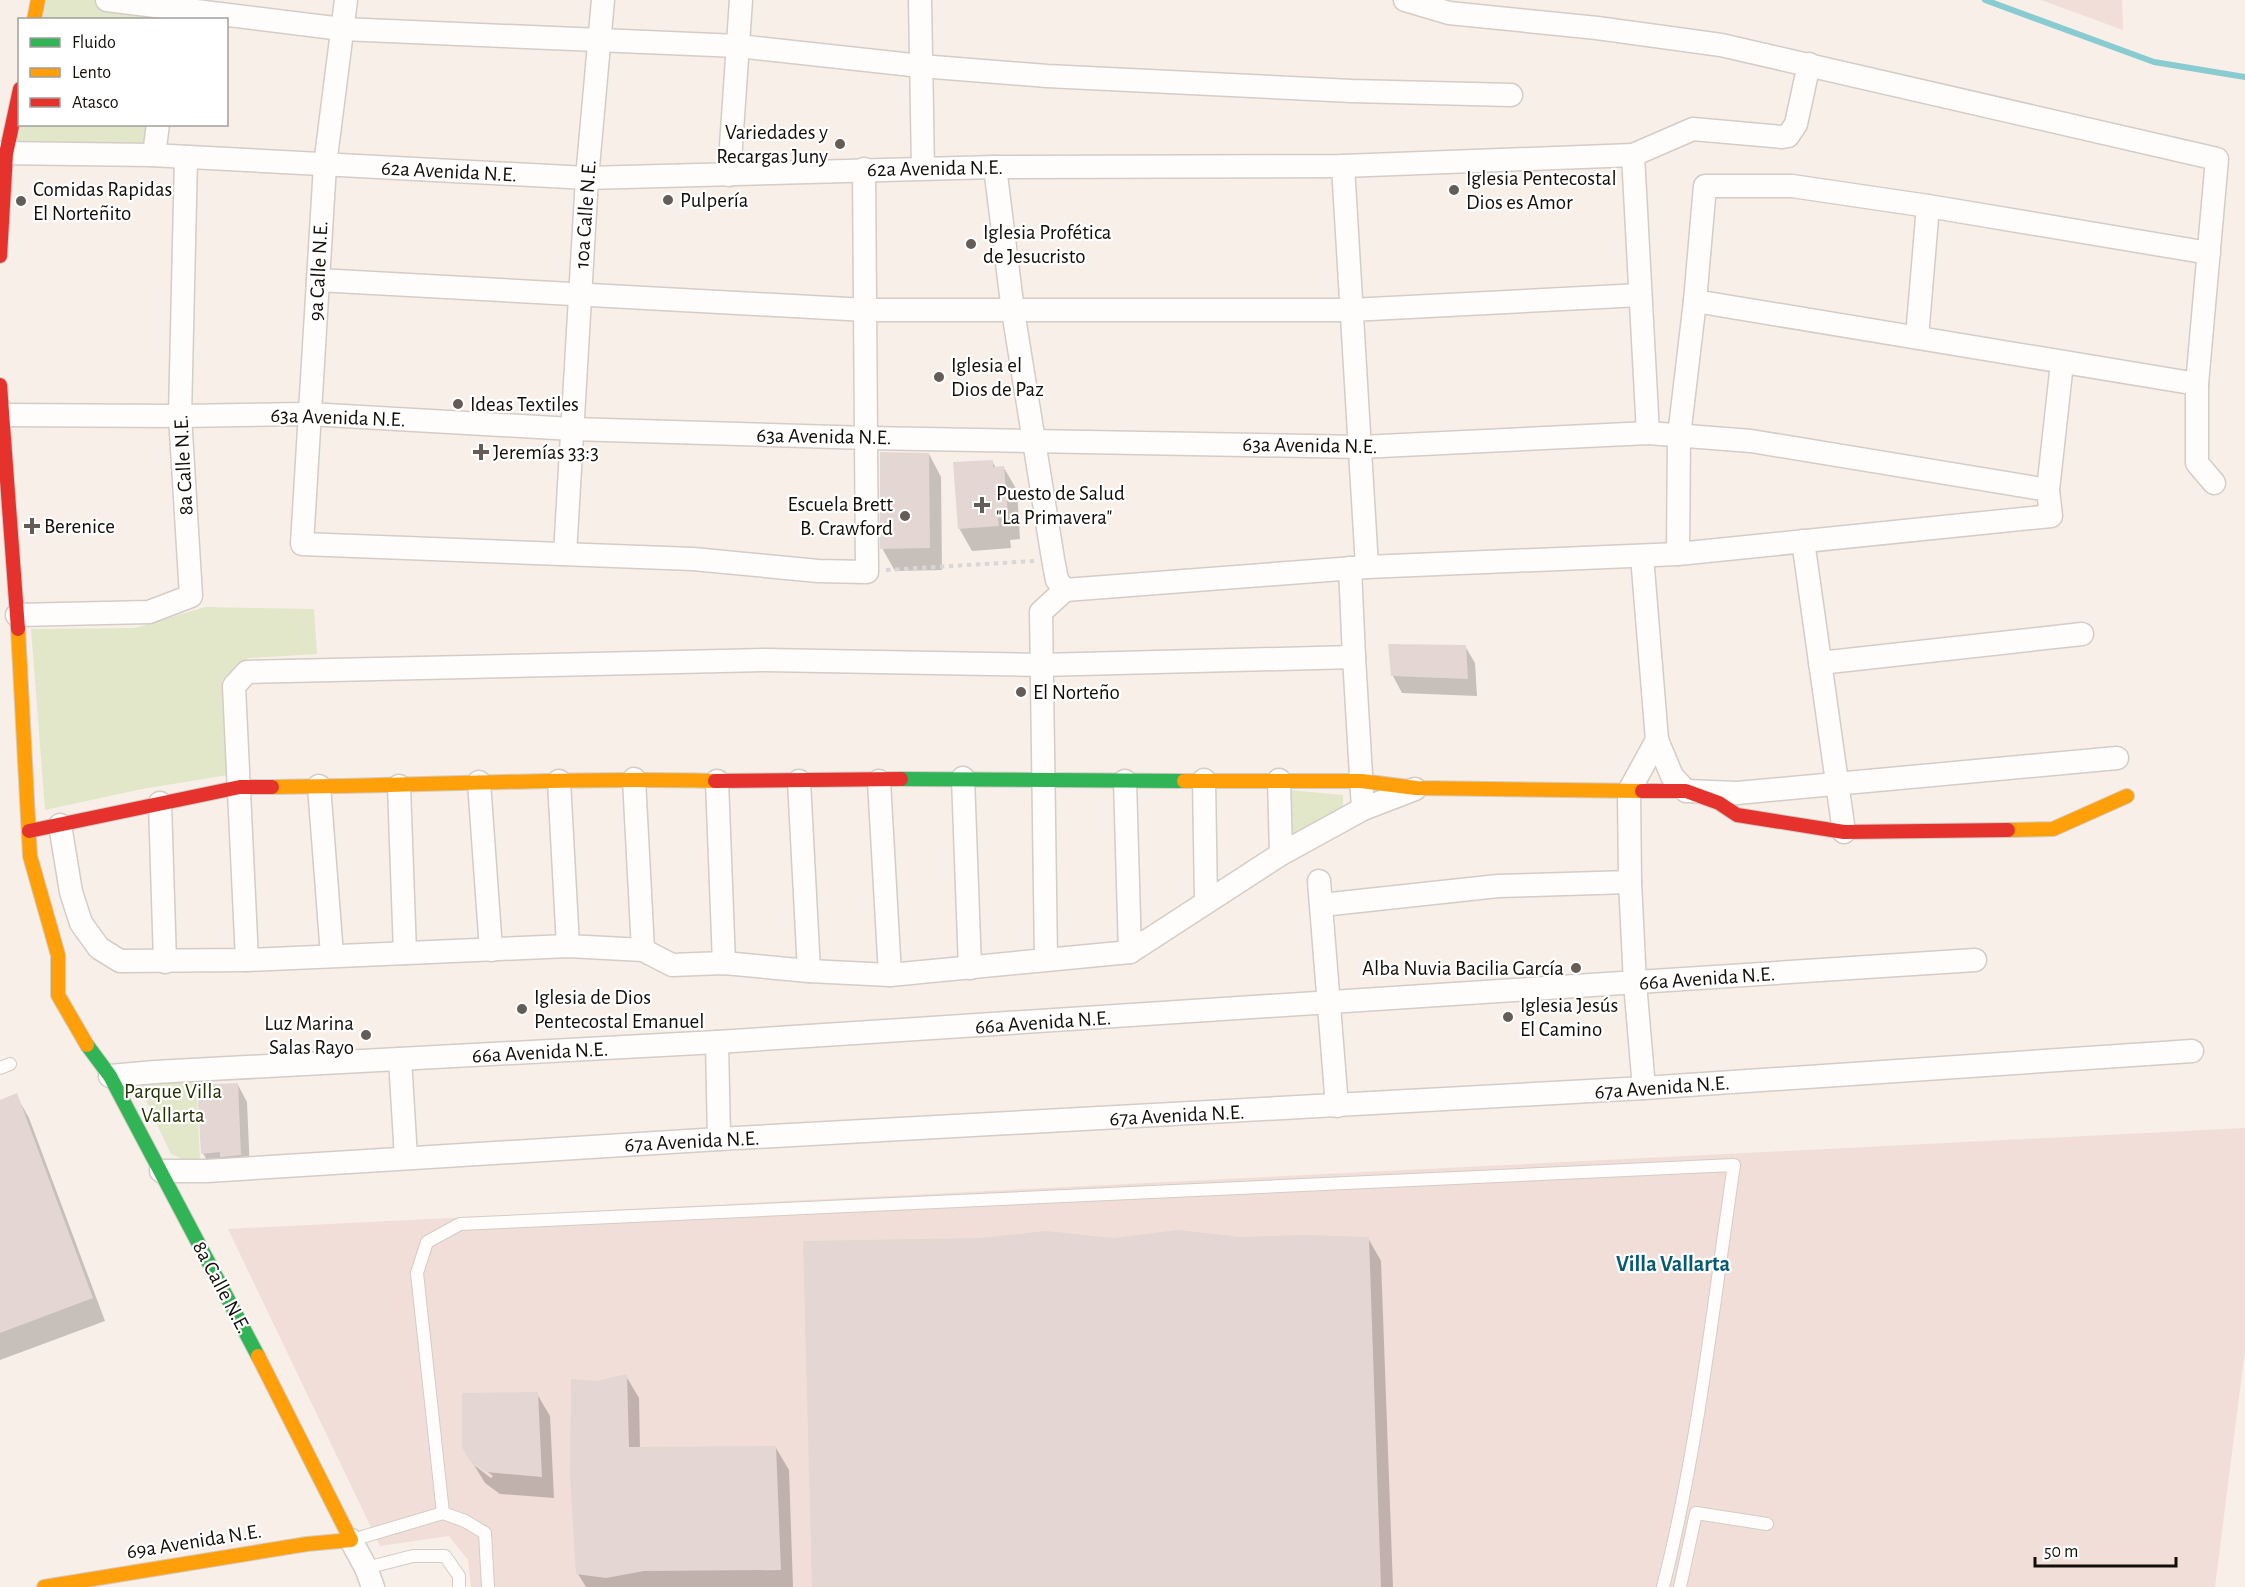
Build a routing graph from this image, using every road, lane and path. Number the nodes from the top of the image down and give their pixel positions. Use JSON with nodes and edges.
{"nodes":[{"id":1,"x":38,"y":0,"type":"edge"},
{"id":2,"x":106,"y":0,"type":"edge"},
{"id":3,"x":346,"y":0,"type":"edge"},
{"id":4,"x":603,"y":0,"type":"edge"},
{"id":5,"x":741,"y":0,"type":"edge"},
{"id":6,"x":920,"y":0,"type":"edge"},
{"id":7,"x":1405,"y":0,"type":"edge"},
{"id":8,"x":176,"y":9,"type":"edge"},
{"id":9,"x":34,"y":18,"type":"edge"},
{"id":10,"x":342,"y":29,"type":"junction"},
{"id":11,"x":599,"y":40,"type":"junction"},
{"id":12,"x":738,"y":46,"type":"junction"},
{"id":13,"x":1809,"y":64,"type":"junction"},
{"id":14,"x":921,"y":66,"type":"junction"},
{"id":15,"x":1511,"y":95,"type":"dead end"},
{"id":16,"x":18,"y":97,"type":"edge"},
{"id":17,"x":159,"y":126,"type":"edge"},
{"id":18,"x":3,"y":154,"type":"edge"},
{"id":19,"x":1634,"y":155,"type":"junction"},
{"id":20,"x":154,"y":156,"type":"junction"},
{"id":21,"x":186,"y":157,"type":"junction"},
{"id":22,"x":325,"y":165,"type":"junction"},
{"id":23,"x":995,"y":166,"type":"junction"},
{"id":24,"x":1343,"y":166,"type":"junction"},
{"id":25,"x":923,"y":168,"type":"junction"},
{"id":26,"x":864,"y":169,"type":"junction"},
{"id":27,"x":729,"y":175,"type":"junction"},
{"id":28,"x":587,"y":178,"type":"junction"},
{"id":29,"x":1928,"y":206,"type":"junction"},
{"id":30,"x":2209,"y":253,"type":"junction"},
{"id":31,"x":0,"y":256,"type":"edge"},
{"id":32,"x":318,"y":280,"type":"junction"},
{"id":33,"x":580,"y":294,"type":"junction"},
{"id":34,"x":1640,"y":295,"type":"junction"},
{"id":35,"x":1695,"y":301,"type":"junction"},
{"id":36,"x":866,"y":310,"type":"junction"},
{"id":37,"x":1352,"y":310,"type":"junction"},
{"id":38,"x":1013,"y":311,"type":"junction"},
{"id":39,"x":1917,"y":338,"type":"junction"},
{"id":40,"x":2062,"y":363,"type":"junction"},
{"id":41,"x":2197,"y":384,"type":"junction"},
{"id":42,"x":0,"y":385,"type":"edge"},
{"id":43,"x":309,"y":414,"type":"junction"},
{"id":44,"x":0,"y":415,"type":"edge"},
{"id":45,"x":180,"y":416,"type":"junction"},
{"id":46,"x":572,"y":429,"type":"junction"},
{"id":47,"x":1648,"y":433,"type":"junction"},
{"id":48,"x":1679,"y":436,"type":"junction"},
{"id":49,"x":868,"y":438,"type":"junction"},
{"id":50,"x":1034,"y":439,"type":"junction"},
{"id":51,"x":1361,"y":447,"type":"junction"},
{"id":52,"x":2214,"y":483,"type":"dead end"},
{"id":53,"x":2048,"y":490,"type":"junction"},
{"id":54,"x":1803,"y":541,"type":"junction"},
{"id":55,"x":565,"y":554,"type":"junction"},
{"id":56,"x":1678,"y":554,"type":"junction"},
{"id":57,"x":1642,"y":556,"type":"junction"},
{"id":58,"x":1053,"y":559,"type":"junction"},
{"id":59,"x":1359,"y":568,"type":"junction"},
{"id":60,"x":867,"y":572,"type":"junction"},
{"id":61,"x":1065,"y":590,"type":"junction"},
{"id":62,"x":17,"y":615,"type":"junction"},
{"id":63,"x":2082,"y":634,"type":"dead end"},
{"id":64,"x":1354,"y":657,"type":"junction"},
{"id":65,"x":1820,"y":663,"type":"junction"},
{"id":66,"x":1041,"y":665,"type":"junction"},
{"id":67,"x":1657,"y":740,"type":"junction"},
{"id":68,"x":2117,"y":758,"type":"dead end"},
{"id":69,"x":963,"y":778,"type":"junction"},
{"id":70,"x":634,"y":779,"type":"junction"},
{"id":71,"x":1044,"y":780,"type":"junction"},
{"id":72,"x":1204,"y":780,"type":"junction"},
{"id":73,"x":1279,"y":780,"type":"junction"},
{"id":74,"x":559,"y":781,"type":"junction"},
{"id":75,"x":717,"y":781,"type":"junction"},
{"id":76,"x":799,"y":781,"type":"junction"},
{"id":77,"x":879,"y":781,"type":"junction"},
{"id":78,"x":1125,"y":781,"type":"junction"},
{"id":79,"x":1361,"y":781,"type":"junction"},
{"id":80,"x":480,"y":782,"type":"junction"},
{"id":81,"x":1837,"y":784,"type":"junction"},
{"id":82,"x":319,"y":786,"type":"junction"},
{"id":83,"x":399,"y":786,"type":"junction"},
{"id":84,"x":240,"y":787,"type":"junction"},
{"id":85,"x":1416,"y":788,"type":"junction"},
{"id":86,"x":1686,"y":791,"type":"junction"},
{"id":87,"x":2127,"y":796,"type":"dead end"},
{"id":88,"x":160,"y":803,"type":"junction"},
{"id":89,"x":1629,"y":803,"type":"junction"},
{"id":90,"x":1363,"y":809,"type":"junction"},
{"id":91,"x":60,"y":825,"type":"junction"},
{"id":92,"x":29,"y":831,"type":"junction"},
{"id":93,"x":1844,"y":832,"type":"junction"},
{"id":94,"x":1281,"y":854,"type":"junction"},
{"id":95,"x":1319,"y":881,"type":"dead end"},
{"id":96,"x":1630,"y":882,"type":"junction"},
{"id":97,"x":1206,"y":901,"type":"junction"},
{"id":98,"x":1322,"y":905,"type":"junction"},
{"id":99,"x":568,"y":946,"type":"junction"},
{"id":100,"x":491,"y":950,"type":"junction"},
{"id":101,"x":643,"y":950,"type":"junction"},
{"id":102,"x":1130,"y":952,"type":"junction"},
{"id":103,"x":405,"y":953,"type":"junction"},
{"id":104,"x":332,"y":955,"type":"junction"},
{"id":105,"x":1046,"y":959,"type":"junction"},
{"id":106,"x":247,"y":960,"type":"junction"},
{"id":107,"x":1976,"y":960,"type":"dead end"},
{"id":108,"x":165,"y":962,"type":"junction"},
{"id":109,"x":724,"y":963,"type":"junction"},
{"id":110,"x":970,"y":968,"type":"junction"},
{"id":111,"x":809,"y":971,"type":"junction"},
{"id":112,"x":890,"y":975,"type":"junction"},
{"id":113,"x":1635,"y":983,"type":"junction"},
{"id":114,"x":1329,"y":1004,"type":"junction"},
{"id":115,"x":717,"y":1042,"type":"junction"},
{"id":116,"x":2192,"y":1051,"type":"dead end"},
{"id":117,"x":400,"y":1059,"type":"junction"},
{"id":118,"x":110,"y":1076,"type":"junction"},
{"id":119,"x":1644,"y":1088,"type":"junction"},
{"id":120,"x":1337,"y":1106,"type":"junction"},
{"id":121,"x":719,"y":1139,"type":"junction"},
{"id":122,"x":406,"y":1158,"type":"junction"},
{"id":123,"x":161,"y":1172,"type":"junction"},
{"id":124,"x":443,"y":1513,"type":"junction"},
{"id":125,"x":1767,"y":1524,"type":"dead end"},
{"id":126,"x":351,"y":1540,"type":"junction"},
{"id":127,"x":370,"y":1577,"type":"edge"},
{"id":128,"x":44,"y":1587,"type":"edge"},
{"id":129,"x":459,"y":1587,"type":"edge"},
{"id":130,"x":488,"y":1587,"type":"edge"},
{"id":131,"x":1663,"y":1587,"type":"edge"},
{"id":132,"x":1680,"y":1587,"type":"edge"}],
"edges":[{"from":1,"to":9,"type":"street"},
{"from":2,"to":8,"type":"street"},
{"from":3,"to":10,"type":"street","name":"9a Calle N.E."},
{"from":4,"to":11,"type":"street","name":"10a Calle N.E."},
{"from":5,"to":12,"type":"street"},
{"from":6,"to":14,"type":"street"},
{"from":7,"to":13,"type":"street"},
{"from":8,"to":10,"type":"street"},
{"from":10,"to":11,"type":"street"},
{"from":10,"to":22,"type":"street","name":"9a Calle N.E."},
{"from":11,"to":12,"type":"street"},
{"from":11,"to":28,"type":"street","name":"10a Calle N.E."},
{"from":12,"to":14,"type":"street"},
{"from":12,"to":27,"type":"street"},
{"from":13,"to":19,"type":"street","name":"62a Avenida N.E."},
{"from":13,"to":30,"type":"street"},
{"from":14,"to":15,"type":"street"},
{"from":14,"to":25,"type":"street"},
{"from":16,"to":18,"type":"street"},
{"from":17,"to":20,"type":"street"},
{"from":18,"to":20,"type":"street","name":"62a Avenida N.E."},
{"from":18,"to":31,"type":"street"},
{"from":19,"to":24,"type":"street","name":"62a Avenida N.E."},
{"from":19,"to":34,"type":"street"},
{"from":20,"to":21,"type":"street","name":"62a Avenida N.E."},
{"from":21,"to":22,"type":"street","name":"62a Avenida N.E."},
{"from":21,"to":45,"type":"street","name":"8a Calle N.E."},
{"from":22,"to":28,"type":"street","name":"62a Avenida N.E."},
{"from":22,"to":32,"type":"street","name":"9a Calle N.E."},
{"from":23,"to":24,"type":"street","name":"62a Avenida N.E."},
{"from":23,"to":25,"type":"street","name":"62a Avenida N.E."},
{"from":23,"to":38,"type":"street"},
{"from":24,"to":37,"type":"street"},
{"from":25,"to":26,"type":"street","name":"62a Avenida N.E."},
{"from":26,"to":27,"type":"street","name":"62a Avenida N.E."},
{"from":26,"to":36,"type":"street"},
{"from":27,"to":28,"type":"street","name":"62a Avenida N.E."},
{"from":28,"to":33,"type":"street","name":"10a Calle N.E."},
{"from":29,"to":30,"type":"street"},
{"from":29,"to":35,"type":"street"},
{"from":29,"to":39,"type":"street"},
{"from":30,"to":41,"type":"street"},
{"from":32,"to":33,"type":"street"},
{"from":32,"to":43,"type":"street","name":"9a Calle N.E."},
{"from":33,"to":36,"type":"street"},
{"from":33,"to":46,"type":"street","name":"10a Calle N.E."},
{"from":34,"to":37,"type":"street"},
{"from":34,"to":47,"type":"street"},
{"from":35,"to":39,"type":"street"},
{"from":35,"to":48,"type":"street"},
{"from":36,"to":38,"type":"street"},
{"from":36,"to":49,"type":"street"},
{"from":37,"to":38,"type":"street"},
{"from":37,"to":51,"type":"street"},
{"from":38,"to":50,"type":"street"},
{"from":39,"to":40,"type":"street"},
{"from":40,"to":41,"type":"street"},
{"from":40,"to":53,"type":"street"},
{"from":41,"to":52,"type":"street"},
{"from":42,"to":44,"type":"street"},
{"from":43,"to":45,"type":"street","name":"63a Avenida N.E."},
{"from":43,"to":46,"type":"street","name":"63a Avenida N.E."},
{"from":43,"to":55,"type":"street","name":"9a Calle N.E."},
{"from":44,"to":45,"type":"street","name":"63a Avenida N.E."},
{"from":44,"to":62,"type":"street"},
{"from":45,"to":62,"type":"street","name":"8a Calle N.E."},
{"from":46,"to":49,"type":"street","name":"63a Avenida N.E."},
{"from":46,"to":55,"type":"street","name":"10a Calle N.E."},
{"from":47,"to":48,"type":"street","name":"63a Avenida N.E."},
{"from":47,"to":51,"type":"street","name":"63a Avenida N.E."},
{"from":48,"to":53,"type":"street","name":"63a Avenida N.E."},
{"from":48,"to":56,"type":"street"},
{"from":49,"to":50,"type":"street","name":"63a Avenida N.E."},
{"from":49,"to":60,"type":"street"},
{"from":50,"to":51,"type":"street","name":"63a Avenida N.E."},
{"from":50,"to":58,"type":"street"},
{"from":51,"to":59,"type":"street"},
{"from":53,"to":54,"type":"street"},
{"from":54,"to":56,"type":"street"},
{"from":54,"to":65,"type":"street"},
{"from":55,"to":60,"type":"street"},
{"from":56,"to":57,"type":"street"},
{"from":57,"to":59,"type":"street"},
{"from":57,"to":67,"type":"street"},
{"from":58,"to":60,"type":"path"},
{"from":58,"to":61,"type":"street"},
{"from":59,"to":61,"type":"street"},
{"from":59,"to":64,"type":"street"},
{"from":61,"to":66,"type":"street"},
{"from":62,"to":92,"type":"street"},
{"from":63,"to":65,"type":"street"},
{"from":64,"to":66,"type":"street"},
{"from":64,"to":79,"type":"street"},
{"from":65,"to":81,"type":"street"},
{"from":66,"to":71,"type":"street"},
{"from":66,"to":84,"type":"street"},
{"from":67,"to":86,"type":"street"},
{"from":67,"to":89,"type":"street"},
{"from":68,"to":81,"type":"street"},
{"from":69,"to":71,"type":"street"},
{"from":69,"to":77,"type":"street"},
{"from":69,"to":110,"type":"street"},
{"from":70,"to":74,"type":"street"},
{"from":70,"to":75,"type":"street"},
{"from":70,"to":101,"type":"street"},
{"from":71,"to":78,"type":"street"},
{"from":71,"to":105,"type":"street"},
{"from":72,"to":73,"type":"street"},
{"from":72,"to":78,"type":"street"},
{"from":72,"to":97,"type":"street"},
{"from":73,"to":79,"type":"street"},
{"from":73,"to":94,"type":"street"},
{"from":74,"to":80,"type":"street"},
{"from":74,"to":99,"type":"street"},
{"from":75,"to":76,"type":"street"},
{"from":75,"to":109,"type":"street"},
{"from":76,"to":77,"type":"street"},
{"from":76,"to":111,"type":"street"},
{"from":77,"to":112,"type":"street"},
{"from":78,"to":102,"type":"street"},
{"from":79,"to":85,"type":"street"},
{"from":79,"to":90,"type":"street"},
{"from":80,"to":83,"type":"street"},
{"from":80,"to":100,"type":"street"},
{"from":81,"to":86,"type":"street"},
{"from":81,"to":93,"type":"street"},
{"from":82,"to":83,"type":"street"},
{"from":82,"to":84,"type":"street"},
{"from":82,"to":104,"type":"street"},
{"from":83,"to":103,"type":"street"},
{"from":84,"to":88,"type":"street"},
{"from":84,"to":106,"type":"street"},
{"from":85,"to":89,"type":"street"},
{"from":85,"to":90,"type":"street"},
{"from":86,"to":89,"type":"street"},
{"from":86,"to":93,"type":"street"},
{"from":87,"to":93,"type":"street"},
{"from":88,"to":91,"type":"street"},
{"from":88,"to":108,"type":"street"},
{"from":89,"to":96,"type":"street"},
{"from":90,"to":94,"type":"street"},
{"from":91,"to":92,"type":"street"},
{"from":91,"to":108,"type":"street"},
{"from":92,"to":118,"type":"street","name":"8a Calle N.E."},
{"from":94,"to":97,"type":"street"},
{"from":95,"to":98,"type":"street"},
{"from":96,"to":98,"type":"street"},
{"from":96,"to":113,"type":"street"},
{"from":97,"to":102,"type":"street"},
{"from":98,"to":114,"type":"street"},
{"from":99,"to":100,"type":"street"},
{"from":99,"to":101,"type":"street"},
{"from":100,"to":103,"type":"street"},
{"from":101,"to":109,"type":"street"},
{"from":102,"to":105,"type":"street"},
{"from":103,"to":104,"type":"street"},
{"from":104,"to":106,"type":"street"},
{"from":105,"to":110,"type":"street"},
{"from":106,"to":108,"type":"street"},
{"from":107,"to":113,"type":"street","name":"66a Avenida N.E."},
{"from":109,"to":111,"type":"street"},
{"from":110,"to":112,"type":"street"},
{"from":111,"to":112,"type":"street"},
{"from":113,"to":114,"type":"street","name":"66a Avenida N.E."},
{"from":113,"to":119,"type":"street"},
{"from":114,"to":115,"type":"street","name":"66a Avenida N.E."},
{"from":114,"to":120,"type":"street"},
{"from":115,"to":117,"type":"street","name":"66a Avenida N.E."},
{"from":115,"to":121,"type":"street"},
{"from":116,"to":119,"type":"street","name":"67a Avenida N.E."},
{"from":117,"to":118,"type":"street","name":"66a Avenida N.E."},
{"from":117,"to":122,"type":"street"},
{"from":118,"to":123,"type":"street","name":"8a Calle N.E."},
{"from":119,"to":120,"type":"street","name":"67a Avenida N.E."},
{"from":120,"to":121,"type":"street","name":"67a Avenida N.E."},
{"from":121,"to":122,"type":"street","name":"67a Avenida N.E."},
{"from":122,"to":123,"type":"street","name":"67a Avenida N.E."},
{"from":123,"to":126,"type":"street","name":"8a Calle N.E."},
{"from":124,"to":126,"type":"lane"},
{"from":124,"to":130,"type":"lane"},
{"from":124,"to":131,"type":"lane"},
{"from":125,"to":132,"type":"lane"},
{"from":126,"to":127,"type":"street","name":"8a Calle N.E."},
{"from":126,"to":128,"type":"street","name":"69a Avenida N.E."},
{"from":127,"to":129,"type":"lane"}]}
